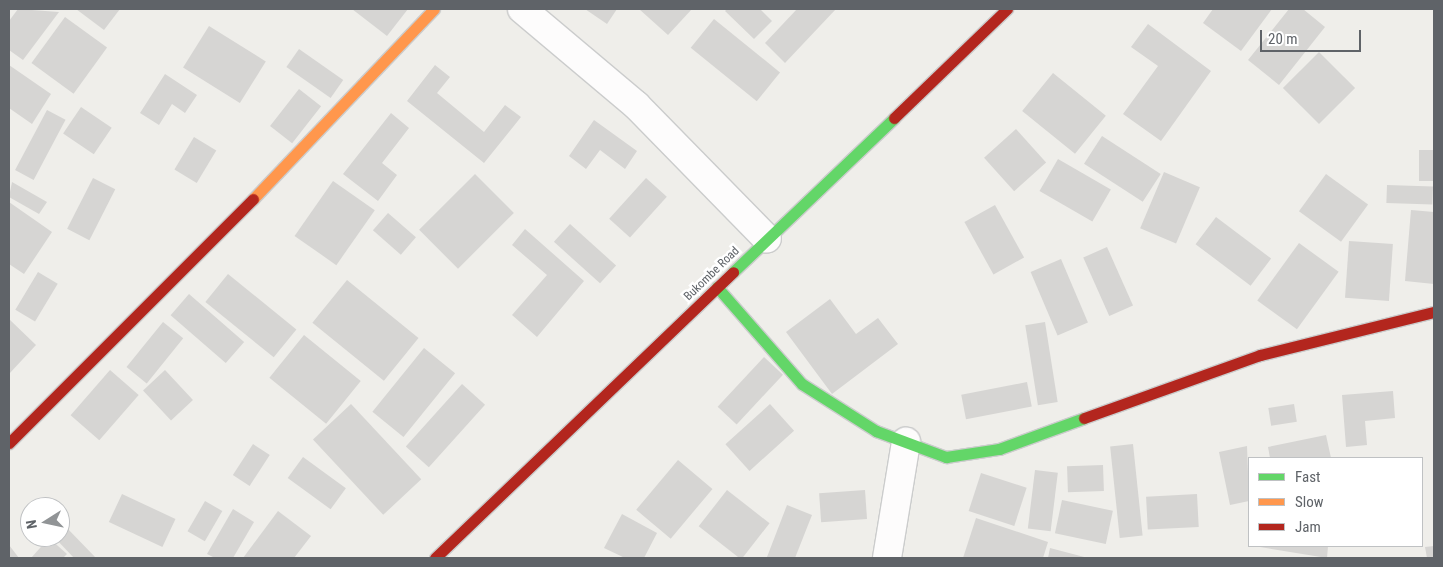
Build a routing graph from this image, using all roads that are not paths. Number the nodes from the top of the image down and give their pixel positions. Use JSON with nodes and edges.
{"nodes":[{"id":1,"x":434,"y":9,"type":"edge"},
{"id":2,"x":522,"y":9,"type":"edge"},
{"id":3,"x":1007,"y":9,"type":"edge"},
{"id":4,"x":767,"y":239,"type":"junction"},
{"id":5,"x":717,"y":287,"type":"junction"},
{"id":6,"x":1434,"y":312,"type":"edge"},
{"id":7,"x":906,"y":442,"type":"junction"},
{"id":8,"x":9,"y":443,"type":"edge"},
{"id":9,"x":435,"y":558,"type":"edge"},
{"id":10,"x":887,"y":558,"type":"edge"}],
"edges":[{"from":1,"to":8,"type":"street"},
{"from":2,"to":4,"type":"street"},
{"from":3,"to":4,"type":"street","name":"Bukombe Road"},
{"from":4,"to":5,"type":"street","name":"Bukombe Road"},
{"from":5,"to":7,"type":"street"},
{"from":5,"to":9,"type":"street","name":"Bukombe Road"},
{"from":6,"to":7,"type":"street"},
{"from":7,"to":10,"type":"street"}]}
